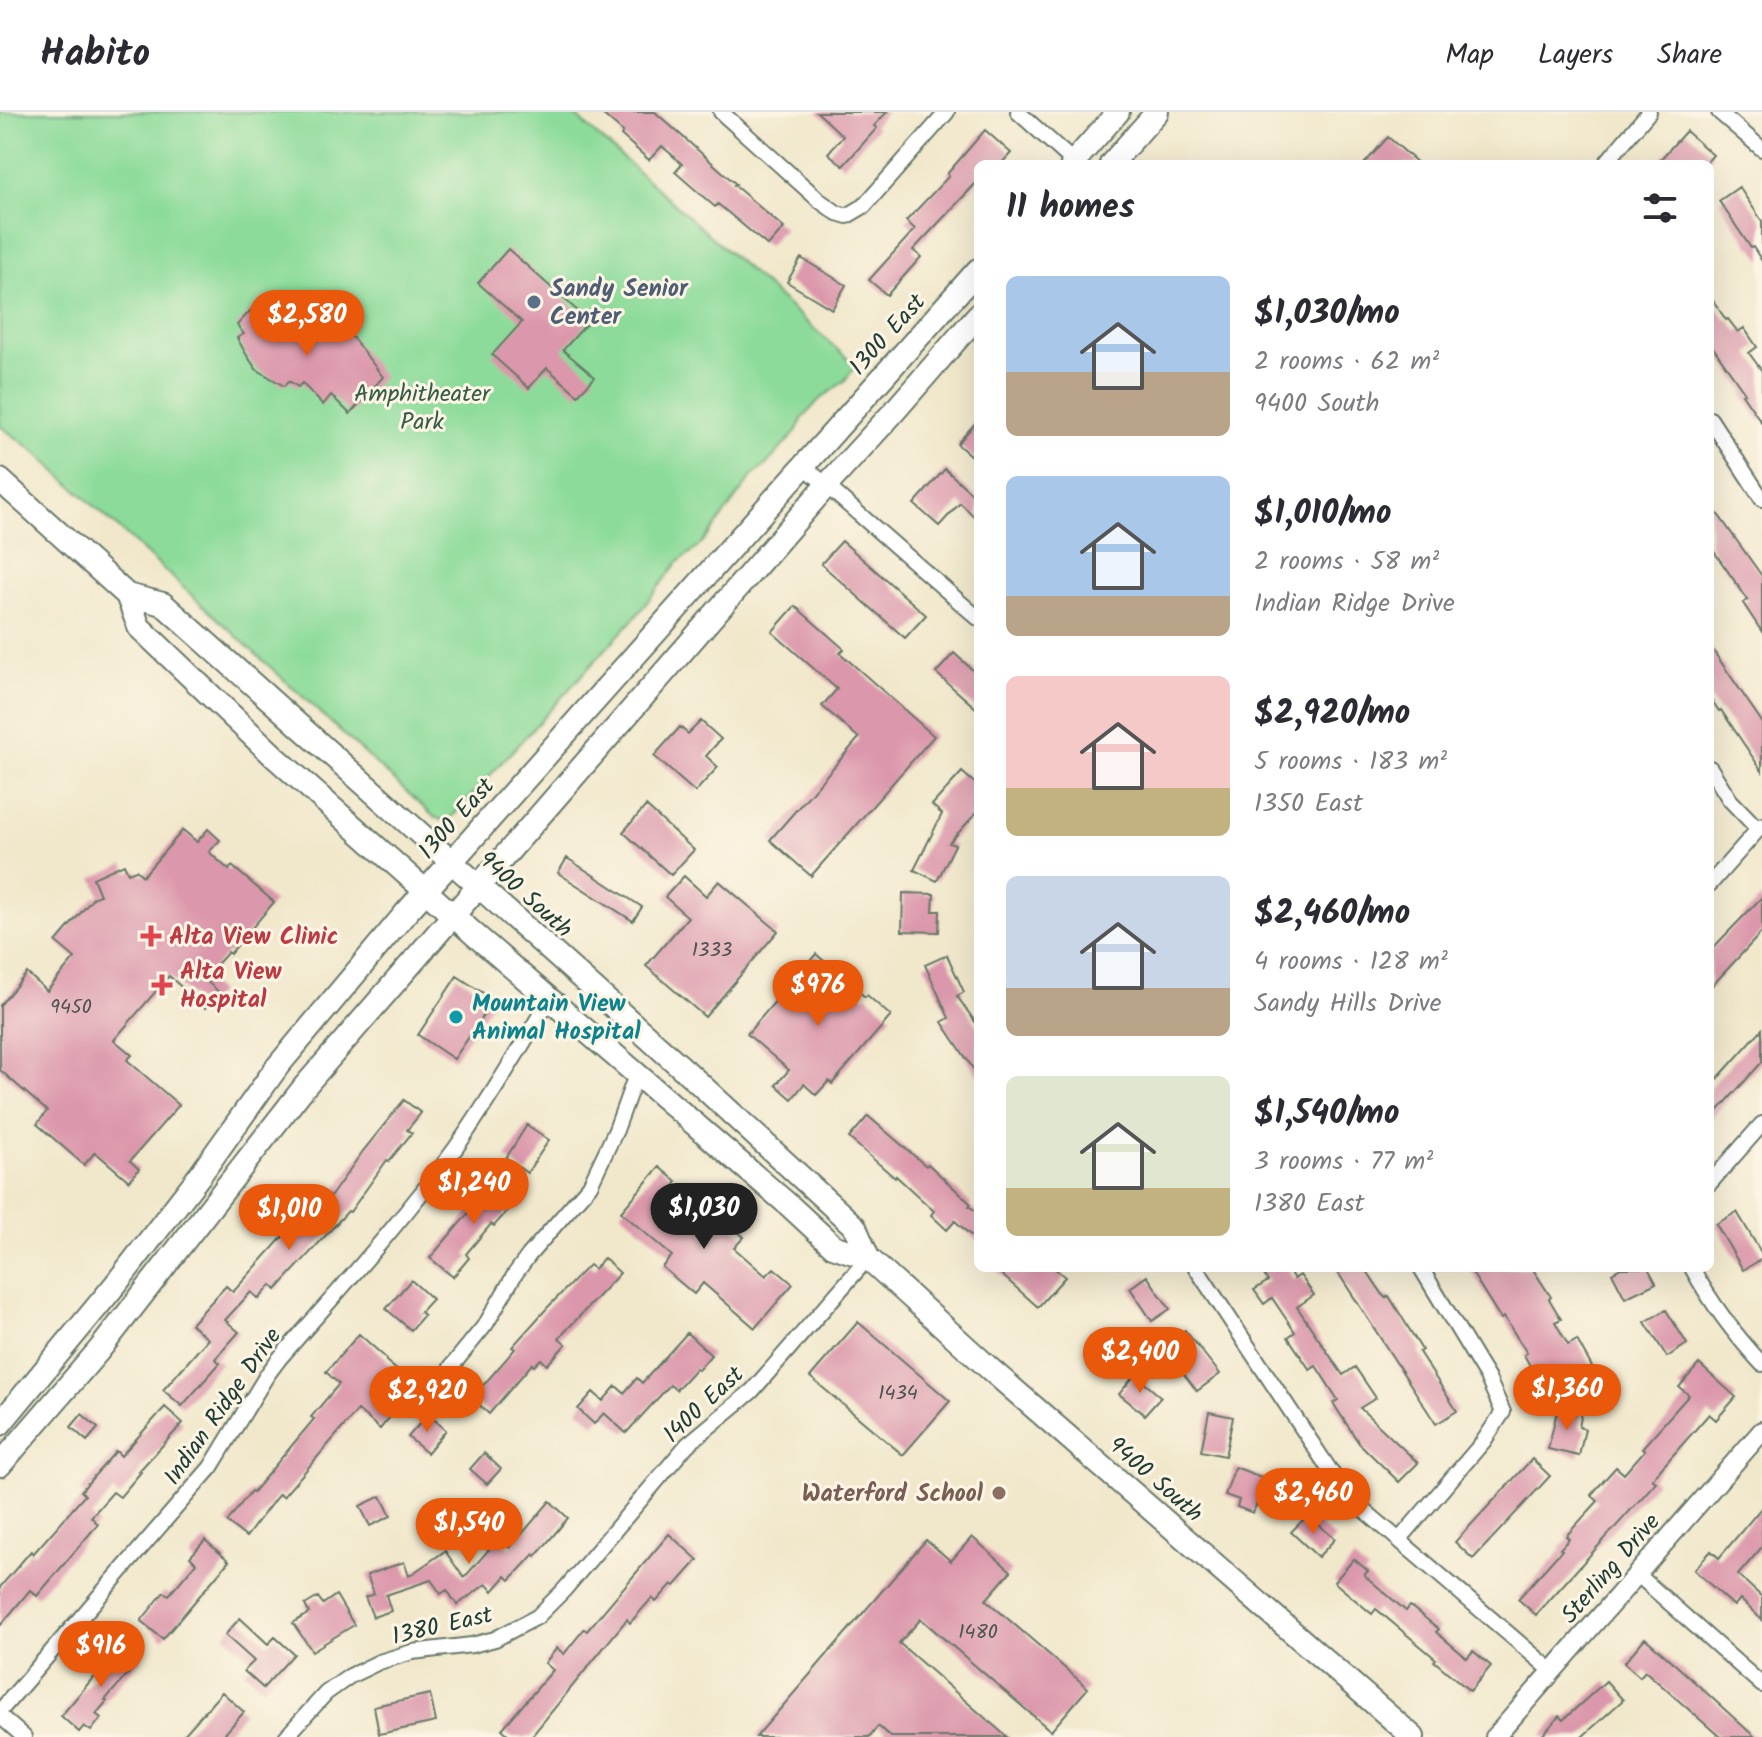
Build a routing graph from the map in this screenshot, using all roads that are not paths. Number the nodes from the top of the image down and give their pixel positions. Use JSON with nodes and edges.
{"nodes":[{"id":1,"x":721,"y":112,"type":"edge"},
{"id":2,"x":947,"y":112,"type":"edge"},
{"id":3,"x":1018,"y":112,"type":"edge"},
{"id":4,"x":1118,"y":112,"type":"edge"},
{"id":5,"x":1157,"y":112,"type":"edge"},
{"id":6,"x":1649,"y":112,"type":"edge"},
{"id":7,"x":1719,"y":112,"type":"edge"},
{"id":8,"x":1762,"y":149,"type":"edge"},
{"id":9,"x":1071,"y":160,"type":"edge"},
{"id":10,"x":1077,"y":160,"type":"edge"},
{"id":11,"x":1115,"y":160,"type":"edge"},
{"id":12,"x":1608,"y":160,"type":"edge"},
{"id":13,"x":974,"y":275,"type":"edge"},
{"id":14,"x":974,"y":320,"type":"edge"},
{"id":15,"x":1714,"y":425,"type":"edge"},
{"id":16,"x":804,"y":466,"type":"junction"},
{"id":17,"x":0,"y":480,"type":"edge"},
{"id":18,"x":826,"y":486,"type":"junction"},
{"id":19,"x":1762,"y":499,"type":"edge"},
{"id":20,"x":127,"y":595,"type":"junction"},
{"id":21,"x":974,"y":615,"type":"edge"},
{"id":22,"x":1714,"y":774,"type":"edge"},
{"id":23,"x":1760,"y":827,"type":"edge"},
{"id":24,"x":451,"y":862,"type":"junction"},
{"id":25,"x":1714,"y":879,"type":"edge"},
{"id":26,"x":479,"y":887,"type":"junction"},
{"id":27,"x":425,"y":891,"type":"junction"},
{"id":28,"x":453,"y":916,"type":"junction"},
{"id":29,"x":549,"y":1000,"type":"junction"},
{"id":30,"x":636,"y":1075,"type":"junction"},
{"id":31,"x":1762,"y":1124,"type":"edge"},
{"id":32,"x":1714,"y":1178,"type":"edge"},
{"id":33,"x":868,"y":1258,"type":"junction"},
{"id":34,"x":1199,"y":1272,"type":"edge"},
{"id":35,"x":1423,"y":1272,"type":"edge"},
{"id":36,"x":1694,"y":1272,"type":"edge"},
{"id":37,"x":1762,"y":1364,"type":"edge"},
{"id":38,"x":451,"y":1367,"type":"dead end"},
{"id":39,"x":0,"y":1424,"type":"edge"},
{"id":40,"x":1762,"y":1431,"type":"edge"},
{"id":41,"x":0,"y":1465,"type":"edge"},
{"id":42,"x":1399,"y":1540,"type":"junction"},
{"id":43,"x":1637,"y":1574,"type":"junction"},
{"id":44,"x":537,"y":1617,"type":"joint"},
{"id":45,"x":1552,"y":1671,"type":"junction"},
{"id":46,"x":1762,"y":1685,"type":"edge"},
{"id":47,"x":0,"y":1714,"type":"edge"},
{"id":48,"x":24,"y":1737,"type":"edge"},
{"id":49,"x":286,"y":1737,"type":"edge"},
{"id":50,"x":1413,"y":1737,"type":"edge"},
{"id":51,"x":1495,"y":1737,"type":"edge"}],
"edges":[{"from":1,"to":2,"type":"street"},
{"from":3,"to":9,"type":"street"},
{"from":4,"to":10,"type":"main road"},
{"from":5,"to":11,"type":"main road"},
{"from":6,"to":12,"type":"street"},
{"from":7,"to":8,"type":"street"},
{"from":13,"to":16,"type":"main road","name":"1300 East"},
{"from":14,"to":18,"type":"main road"},
{"from":15,"to":19,"type":"street"},
{"from":16,"to":18,"type":"street"},
{"from":16,"to":24,"type":"main road","name":"1300 East"},
{"from":17,"to":20,"type":"main road","name":"9400 South"},
{"from":18,"to":21,"type":"street"},
{"from":18,"to":26,"type":"main road"},
{"from":20,"to":24,"type":"main road","name":"9400 South"},
{"from":20,"to":27,"type":"main road","name":"9400 South"},
{"from":22,"to":23,"type":"street"},
{"from":23,"to":25,"type":"street"},
{"from":24,"to":26,"type":"main road","name":"9400 South"},
{"from":24,"to":27,"type":"main road","name":"1300 East"},
{"from":26,"to":28,"type":"main road"},
{"from":26,"to":33,"type":"main road","name":"9400 South"},
{"from":27,"to":28,"type":"main road","name":"9400 South"},
{"from":27,"to":39,"type":"main road","name":"1300 East"},
{"from":28,"to":29,"type":"main road","name":"9400 South"},
{"from":28,"to":41,"type":"main road"},
{"from":29,"to":30,"type":"main road","name":"9400 South"},
{"from":29,"to":47,"type":"street","name":"Indian Ridge Drive"},
{"from":30,"to":33,"type":"main road","name":"9400 South"},
{"from":30,"to":38,"type":"street"},
{"from":31,"to":32,"type":"street"},
{"from":33,"to":44,"type":"street","name":"1400 East"},
{"from":33,"to":50,"type":"main road","name":"9400 South"},
{"from":34,"to":42,"type":"street"},
{"from":35,"to":42,"type":"street"},
{"from":36,"to":37,"type":"street"},
{"from":40,"to":43,"type":"street","name":"Sterling Drive"},
{"from":42,"to":45,"type":"street"},
{"from":43,"to":45,"type":"street","name":"Sterling Drive"},
{"from":43,"to":46,"type":"street"},
{"from":44,"to":49,"type":"street","name":"1380 East"},
{"from":45,"to":51,"type":"street","name":"Sterling Drive"},
{"from":47,"to":48,"type":"street"}]}
